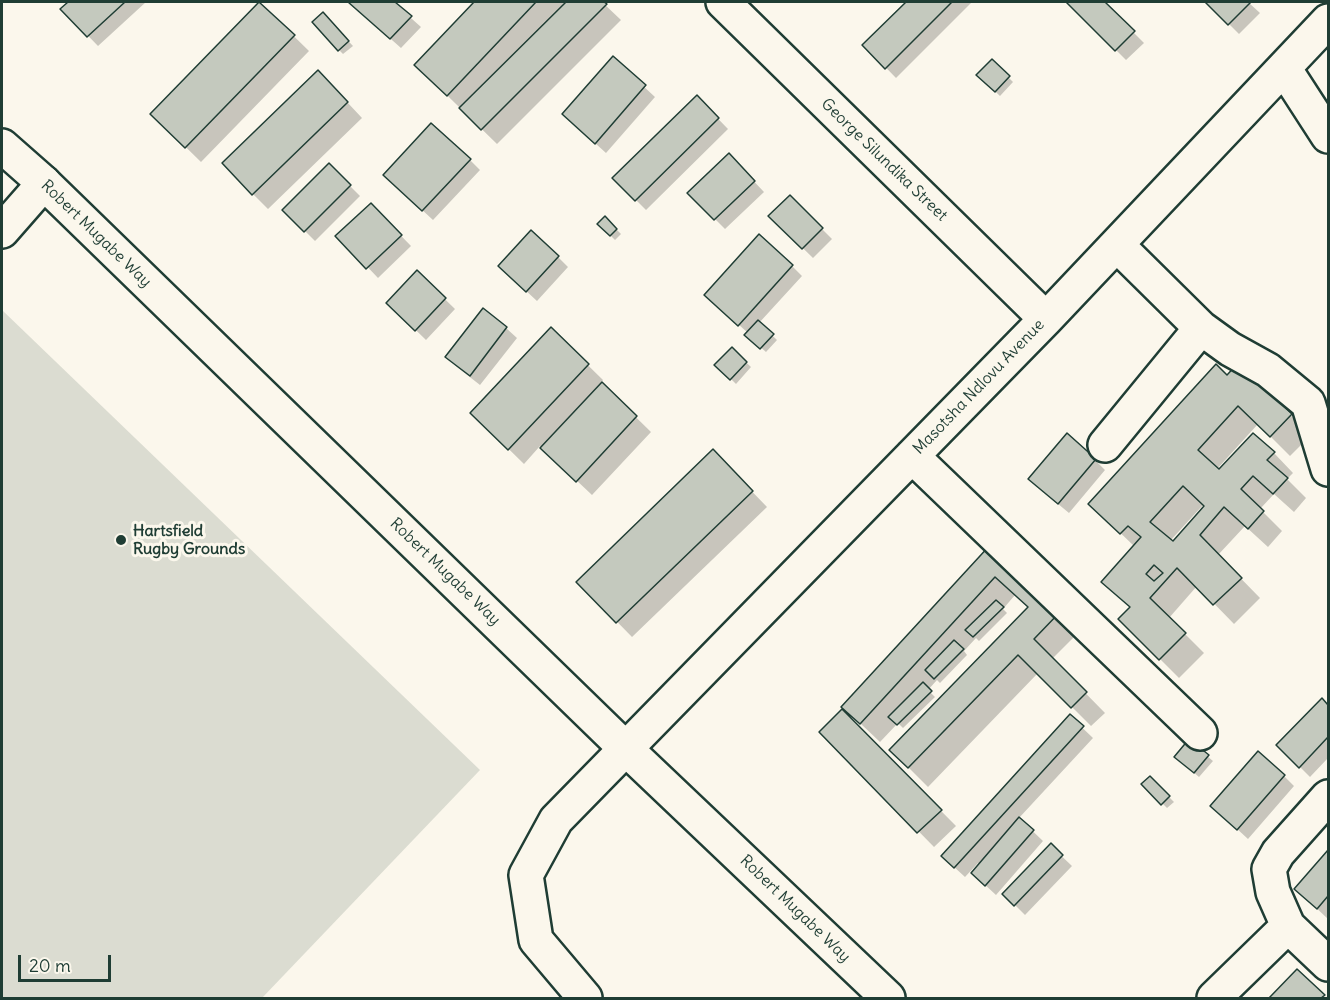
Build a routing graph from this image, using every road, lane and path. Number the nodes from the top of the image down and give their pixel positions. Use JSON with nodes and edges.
{"nodes":[{"id":1,"x":723,"y":2,"type":"edge"},
{"id":2,"x":1329,"y":21,"type":"edge"},
{"id":3,"x":1284,"y":68,"type":"junction"},
{"id":4,"x":1329,"y":136,"type":"edge"},
{"id":5,"x":2,"y":146,"type":"edge"},
{"id":6,"x":44,"y":183,"type":"junction"},
{"id":7,"x":2,"y":231,"type":"edge"},
{"id":8,"x":1117,"y":245,"type":"junction"},
{"id":9,"x":1046,"y":319,"type":"junction"},
{"id":10,"x":1201,"y":328,"type":"junction"},
{"id":11,"x":1105,"y":445,"type":"dead end"},
{"id":12,"x":912,"y":456,"type":"junction"},
{"id":13,"x":1329,"y":469,"type":"edge"},
{"id":14,"x":1200,"y":733,"type":"dead end"},
{"id":15,"x":625,"y":748,"type":"junction"},
{"id":16,"x":1329,"y":797,"type":"edge"},
{"id":17,"x":1288,"y":926,"type":"junction"},
{"id":18,"x":1329,"y":964,"type":"edge"},
{"id":19,"x":585,"y":999,"type":"edge"},
{"id":20,"x":888,"y":999,"type":"edge"},
{"id":21,"x":1214,"y":999,"type":"edge"}],
"edges":[{"from":1,"to":9,"type":"street","name":"George Silundika Street"},
{"from":2,"to":3,"type":"street","name":"Masotsha Ndlovu Avenue"},
{"from":3,"to":4,"type":"street"},
{"from":3,"to":8,"type":"street","name":"Masotsha Ndlovu Avenue"},
{"from":5,"to":6,"type":"street","name":"Robert Mugabe Way"},
{"from":6,"to":7,"type":"street"},
{"from":6,"to":15,"type":"street","name":"Robert Mugabe Way"},
{"from":8,"to":9,"type":"street","name":"Masotsha Ndlovu Avenue"},
{"from":8,"to":10,"type":"street"},
{"from":9,"to":12,"type":"street","name":"Masotsha Ndlovu Avenue"},
{"from":10,"to":11,"type":"street"},
{"from":10,"to":13,"type":"street"},
{"from":12,"to":14,"type":"street"},
{"from":12,"to":15,"type":"street","name":"Masotsha Ndlovu Avenue"},
{"from":15,"to":19,"type":"street","name":"Masotsha Ndlovu Avenue"},
{"from":15,"to":20,"type":"street","name":"Robert Mugabe Way"},
{"from":16,"to":17,"type":"street"},
{"from":17,"to":18,"type":"street"},
{"from":17,"to":21,"type":"street"}]}
